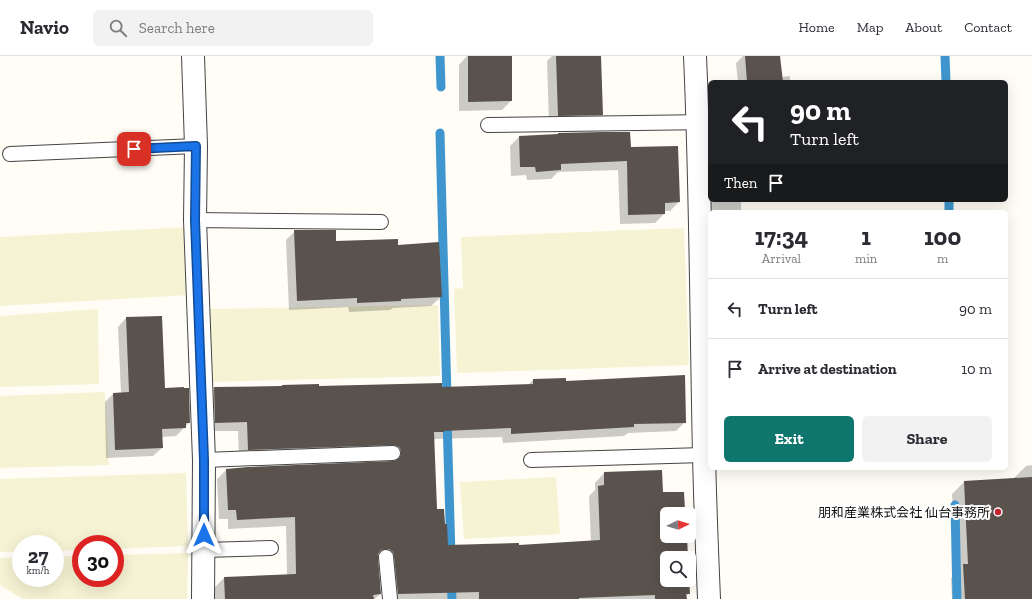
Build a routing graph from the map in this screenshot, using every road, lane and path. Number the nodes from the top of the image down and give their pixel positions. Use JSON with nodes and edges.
{"nodes":[{"id":1,"x":193,"y":56,"type":"edge"},
{"id":2,"x":695,"y":56,"type":"edge"},
{"id":3,"x":704,"y":123,"type":"edge"},
{"id":4,"x":488,"y":125,"type":"dead end"},
{"id":5,"x":196,"y":146,"type":"junction"},
{"id":6,"x":10,"y":154,"type":"dead end"},
{"id":7,"x":195,"y":220,"type":"junction"},
{"id":8,"x":381,"y":222,"type":"dead end"},
{"id":9,"x":705,"y":222,"type":"edge"},
{"id":10,"x":706,"y":308,"type":"edge"},
{"id":11,"x":393,"y":453,"type":"dead end"},
{"id":12,"x":704,"y":455,"type":"junction"},
{"id":13,"x":204,"y":460,"type":"junction"},
{"id":14,"x":531,"y":460,"type":"dead end"},
{"id":15,"x":271,"y":548,"type":"dead end"},
{"id":16,"x":204,"y":550,"type":"junction"},
{"id":17,"x":386,"y":557,"type":"dead end"},
{"id":18,"x":203,"y":599,"type":"edge"},
{"id":19,"x":390,"y":599,"type":"edge"},
{"id":20,"x":709,"y":599,"type":"edge"}],
"edges":[{"from":1,"to":5,"type":"street"},
{"from":2,"to":3,"type":"street"},
{"from":3,"to":4,"type":"lane"},
{"from":3,"to":9,"type":"street"},
{"from":5,"to":6,"type":"lane"},
{"from":5,"to":7,"type":"street"},
{"from":7,"to":8,"type":"lane"},
{"from":7,"to":13,"type":"street"},
{"from":9,"to":10,"type":"street"},
{"from":10,"to":12,"type":"street"},
{"from":11,"to":13,"type":"lane"},
{"from":12,"to":14,"type":"lane"},
{"from":12,"to":20,"type":"street"},
{"from":13,"to":16,"type":"street"},
{"from":15,"to":16,"type":"lane"},
{"from":16,"to":18,"type":"street"},
{"from":17,"to":19,"type":"lane"}]}
